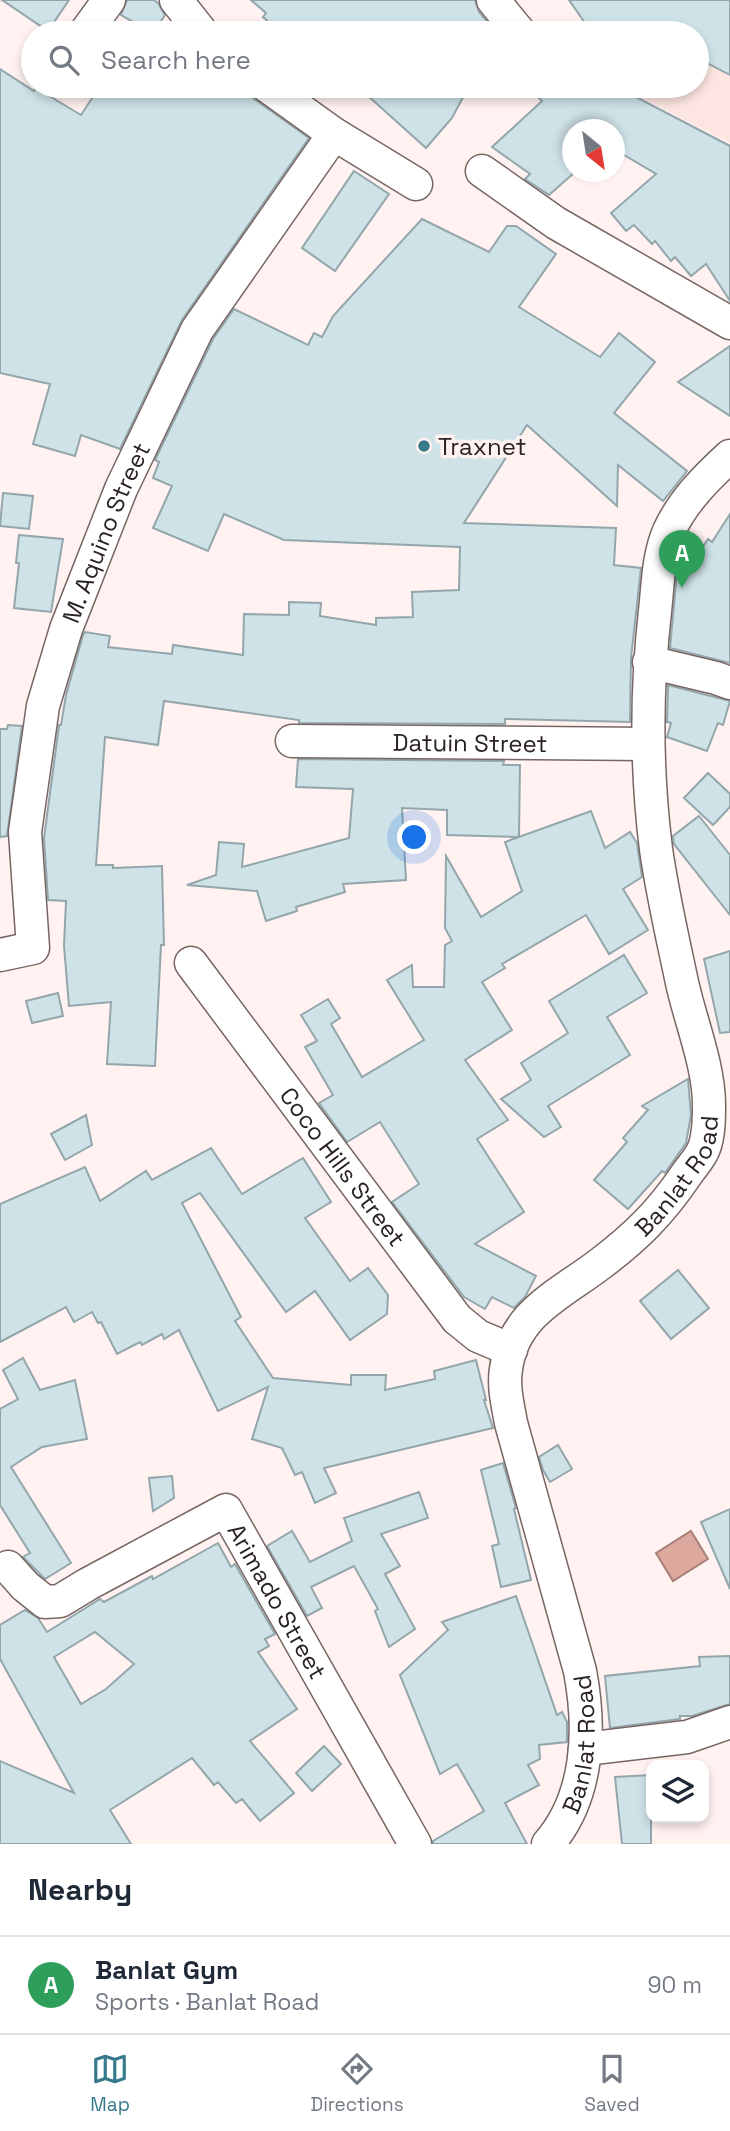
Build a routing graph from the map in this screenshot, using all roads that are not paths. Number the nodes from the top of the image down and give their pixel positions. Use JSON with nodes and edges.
{"nodes":[{"id":1,"x":109,"y":0,"type":"edge"},
{"id":2,"x":176,"y":0,"type":"edge"},
{"id":3,"x":493,"y":0,"type":"edge"},
{"id":4,"x":94,"y":21,"type":"edge"},
{"id":5,"x":193,"y":21,"type":"edge"},
{"id":6,"x":510,"y":21,"type":"edge"},
{"id":7,"x":284,"y":98,"type":"edge"},
{"id":8,"x":334,"y":134,"type":"junction"},
{"id":9,"x":482,"y":172,"type":"dead end"},
{"id":10,"x":416,"y":184,"type":"dead end"},
{"id":11,"x":730,"y":324,"type":"edge"},
{"id":12,"x":730,"y":456,"type":"edge"},
{"id":13,"x":649,"y":662,"type":"junction"},
{"id":14,"x":730,"y":683,"type":"edge"},
{"id":15,"x":292,"y":741,"type":"dead end"},
{"id":16,"x":647,"y":744,"type":"junction"},
{"id":17,"x":0,"y":954,"type":"edge"},
{"id":18,"x":191,"y":963,"type":"dead end"},
{"id":19,"x":510,"y":1350,"type":"junction"},
{"id":20,"x":8,"y":1566,"type":"dead end"},
{"id":21,"x":730,"y":1722,"type":"edge"},
{"id":22,"x":585,"y":1749,"type":"junction"},
{"id":23,"x":415,"y":1844,"type":"edge"},
{"id":24,"x":548,"y":1844,"type":"edge"}],
"edges":[{"from":1,"to":4,"type":"street"},
{"from":2,"to":5,"type":"street"},
{"from":3,"to":6,"type":"street"},
{"from":7,"to":8,"type":"street"},
{"from":8,"to":10,"type":"street"},
{"from":8,"to":17,"type":"street","name":"M. Aquino Street"},
{"from":9,"to":11,"type":"street"},
{"from":12,"to":13,"type":"street","name":"Banlat Road"},
{"from":13,"to":14,"type":"street"},
{"from":13,"to":16,"type":"street","name":"Banlat Road"},
{"from":15,"to":16,"type":"street","name":"Datuin Street"},
{"from":16,"to":19,"type":"street","name":"Banlat Road"},
{"from":18,"to":19,"type":"street","name":"Coco Hills Street"},
{"from":19,"to":22,"type":"street","name":"Banlat Road"},
{"from":20,"to":23,"type":"street","name":"Arimado Street"},
{"from":21,"to":22,"type":"street"},
{"from":22,"to":24,"type":"street","name":"Banlat Road"}]}
